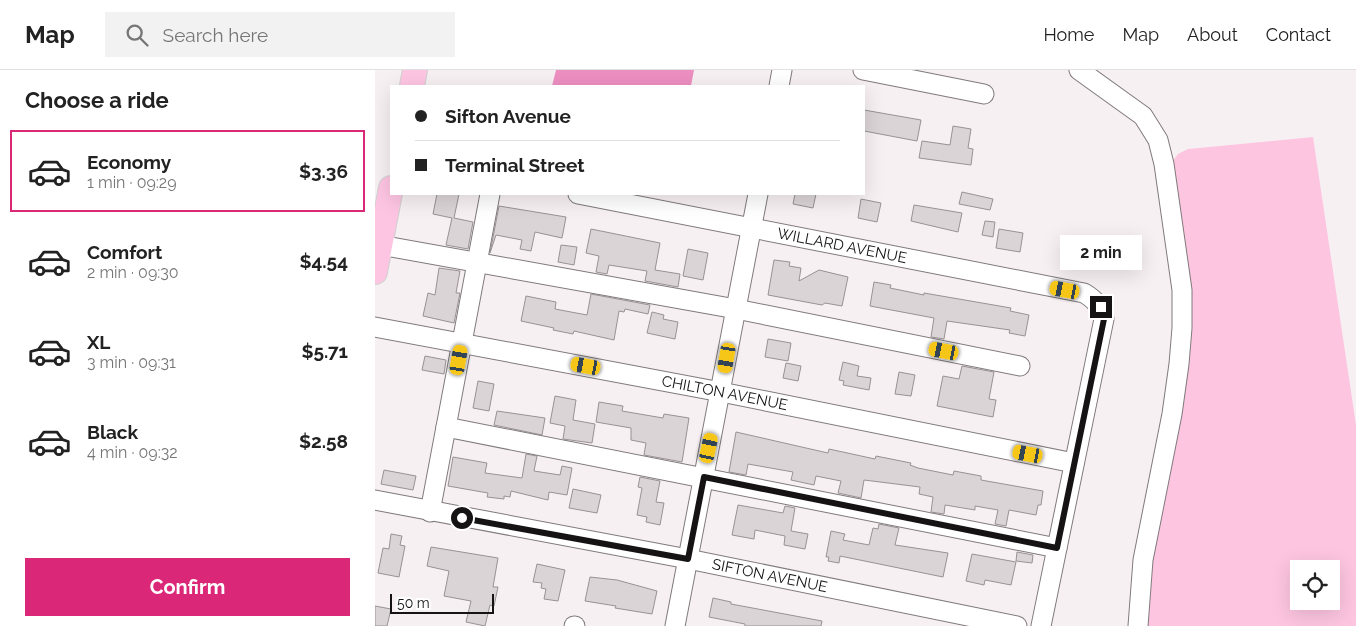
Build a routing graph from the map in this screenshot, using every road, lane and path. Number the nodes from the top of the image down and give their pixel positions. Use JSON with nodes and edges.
{"nodes":[{"id":1,"x":415,"y":70,"type":"edge"},
{"id":2,"x":782,"y":70,"type":"edge"},
{"id":3,"x":863,"y":70,"type":"edge"},
{"id":4,"x":1079,"y":70,"type":"edge"},
{"id":5,"x":412,"y":85,"type":"edge"},
{"id":6,"x":779,"y":85,"type":"edge"},
{"id":7,"x":984,"y":94,"type":"dead end"},
{"id":8,"x":390,"y":193,"type":"edge"},
{"id":9,"x":490,"y":195,"type":"edge"},
{"id":10,"x":583,"y":195,"type":"edge"},
{"id":11,"x":758,"y":195,"type":"edge"},
{"id":12,"x":751,"y":228,"type":"junction"},
{"id":13,"x":380,"y":245,"type":"junction"},
{"id":14,"x":477,"y":262,"type":"junction"},
{"id":15,"x":375,"y":272,"type":"edge"},
{"id":16,"x":736,"y":309,"type":"junction"},
{"id":17,"x":375,"y":327,"type":"edge"},
{"id":18,"x":462,"y":343,"type":"junction"},
{"id":19,"x":1020,"y":366,"type":"dead end"},
{"id":20,"x":721,"y":392,"type":"junction"},
{"id":21,"x":446,"y":427,"type":"junction"},
{"id":22,"x":1074,"y":463,"type":"junction"},
{"id":23,"x":704,"y":477,"type":"junction"},
{"id":24,"x":375,"y":500,"type":"edge"},
{"id":25,"x":431,"y":512,"type":"junction"},
{"id":26,"x":1057,"y":548,"type":"junction"},
{"id":27,"x":688,"y":559,"type":"junction"},
{"id":28,"x":675,"y":626,"type":"edge"},
{"id":29,"x":1017,"y":626,"type":"edge"},
{"id":30,"x":1041,"y":626,"type":"edge"},
{"id":31,"x":1138,"y":626,"type":"edge"}],
"edges":[{"from":1,"to":5,"type":"main road"},
{"from":2,"to":6,"type":"street"},
{"from":3,"to":7,"type":"street"},
{"from":4,"to":31,"type":"street"},
{"from":8,"to":13,"type":"main road"},
{"from":9,"to":14,"type":"street"},
{"from":10,"to":12,"type":"street","name":"WILLARD AVENUE"},
{"from":11,"to":12,"type":"street"},
{"from":12,"to":16,"type":"street"},
{"from":12,"to":22,"type":"street","name":"WILLARD AVENUE"},
{"from":13,"to":14,"type":"street"},
{"from":13,"to":15,"type":"main road"},
{"from":14,"to":16,"type":"street"},
{"from":14,"to":18,"type":"street"},
{"from":16,"to":19,"type":"street"},
{"from":16,"to":20,"type":"street"},
{"from":17,"to":18,"type":"street","name":"CHILTON AVENUE"},
{"from":18,"to":20,"type":"street","name":"CHILTON AVENUE"},
{"from":18,"to":21,"type":"street"},
{"from":20,"to":22,"type":"street","name":"CHILTON AVENUE"},
{"from":20,"to":23,"type":"street"},
{"from":21,"to":23,"type":"street"},
{"from":21,"to":25,"type":"street"},
{"from":22,"to":26,"type":"street"},
{"from":23,"to":26,"type":"street"},
{"from":23,"to":27,"type":"street"},
{"from":24,"to":25,"type":"street","name":"SIFTON AVENUE"},
{"from":25,"to":27,"type":"street","name":"SIFTON AVENUE"},
{"from":26,"to":30,"type":"street"},
{"from":27,"to":28,"type":"street"},
{"from":27,"to":29,"type":"street","name":"SIFTON AVENUE"}]}
